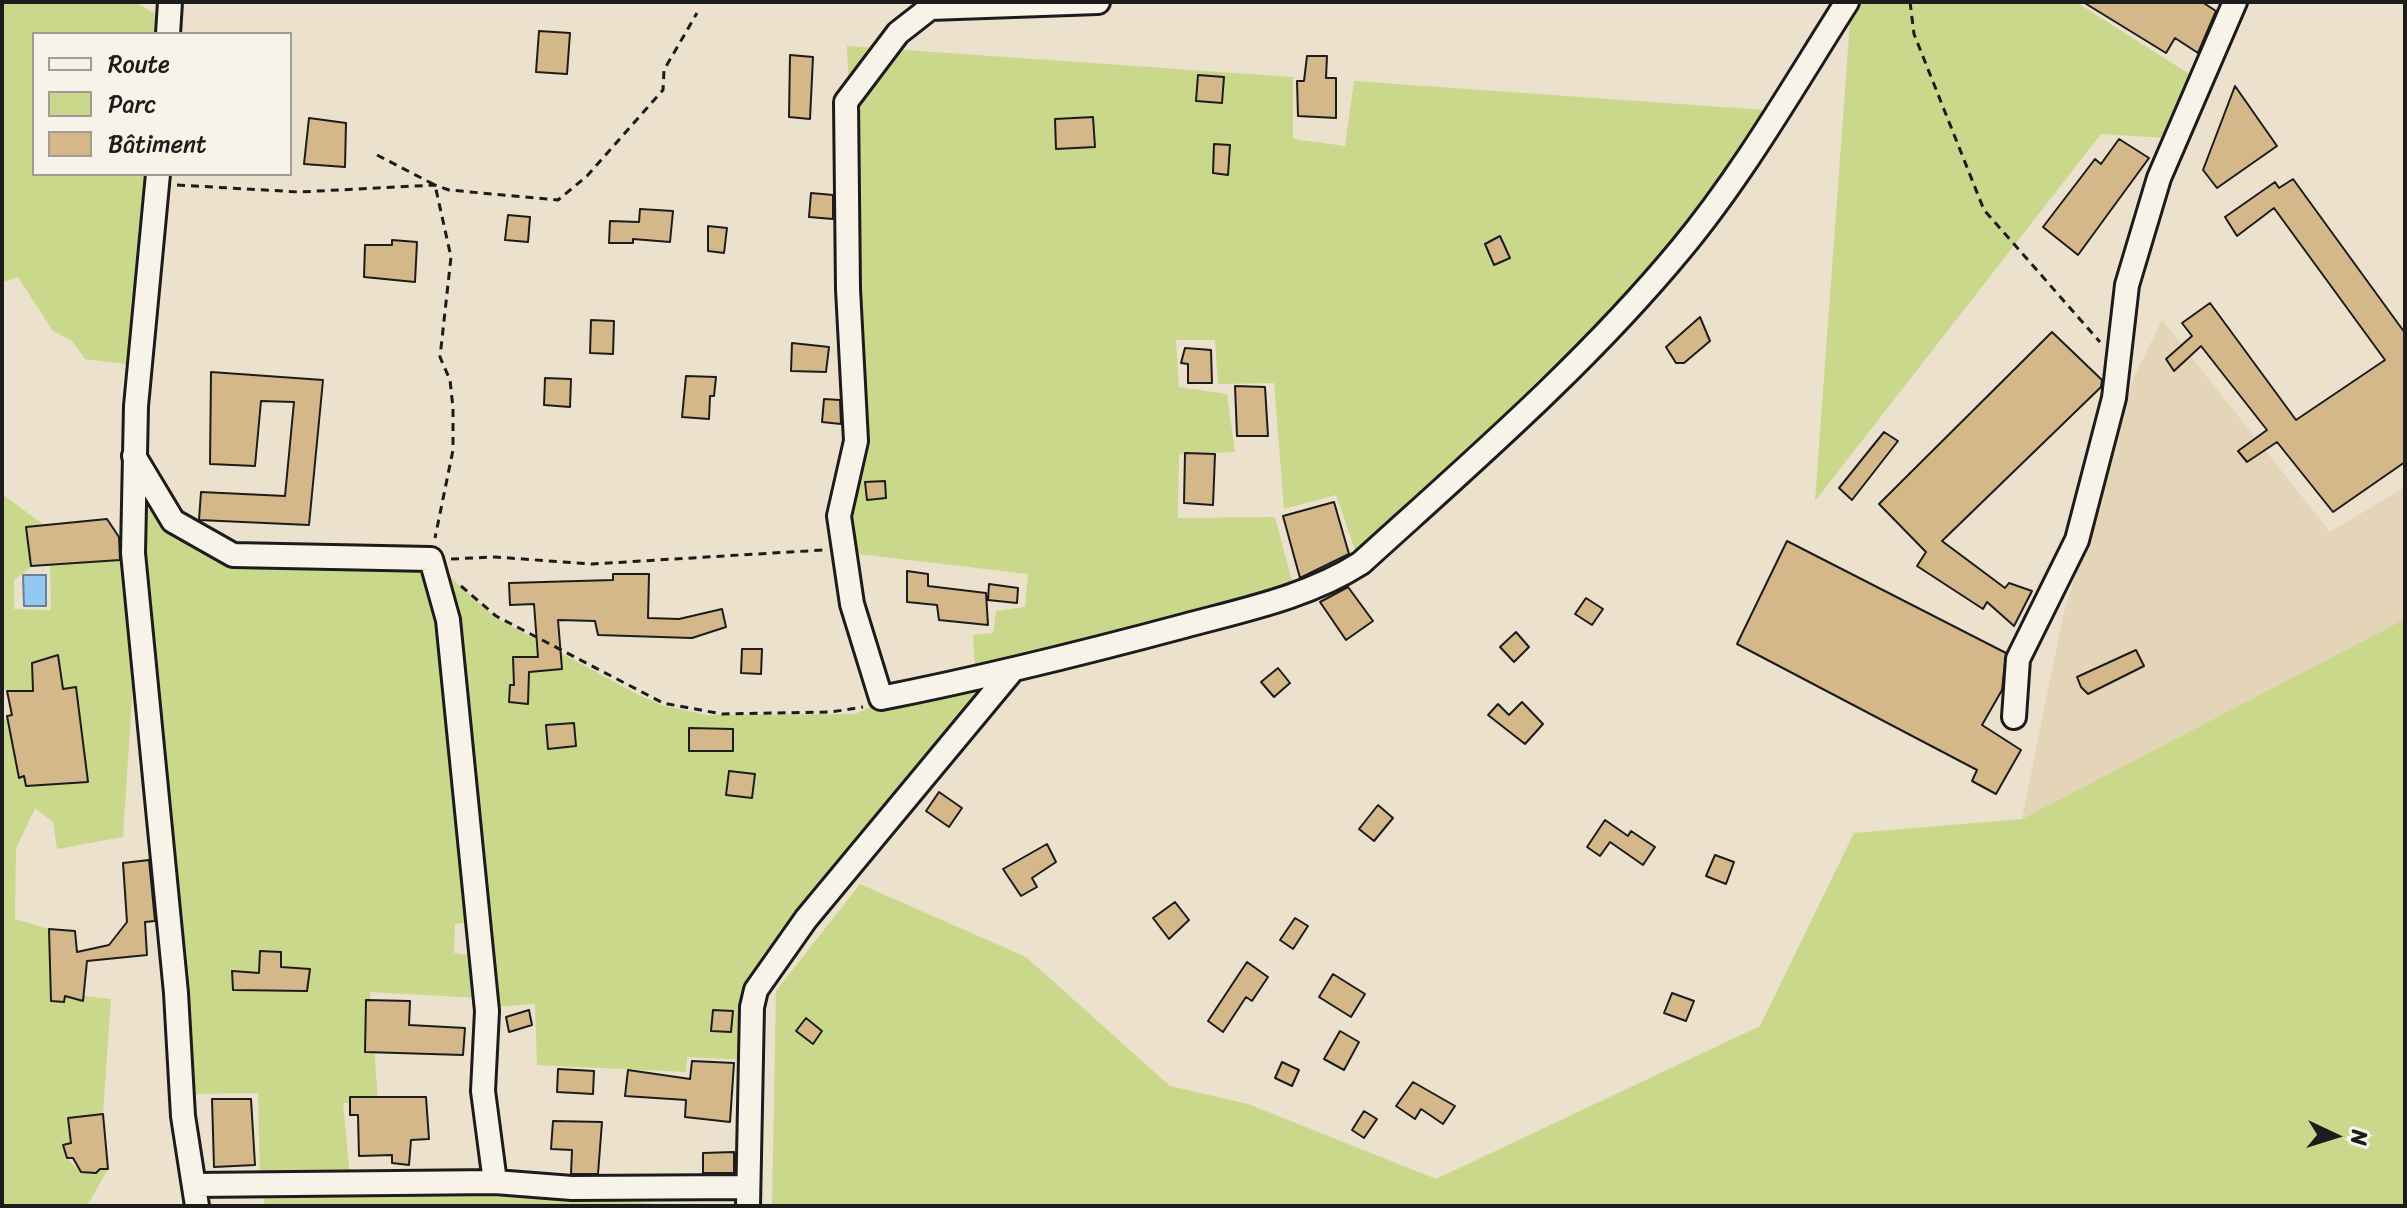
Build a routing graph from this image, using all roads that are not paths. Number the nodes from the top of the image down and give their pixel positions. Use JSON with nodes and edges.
{"nodes":[{"id":1,"x":170,"y":2,"type":"edge"},
{"id":2,"x":1098,"y":2,"type":"edge"},
{"id":3,"x":1847,"y":2,"type":"edge"},
{"id":4,"x":2235,"y":2,"type":"edge"},
{"id":5,"x":168,"y":32,"type":"edge"},
{"id":6,"x":158,"y":179,"type":"edge"},
{"id":7,"x":134,"y":455,"type":"junction"},
{"id":8,"x":1011,"y":672,"type":"junction"},
{"id":9,"x":2014,"y":717,"type":"dead end"},
{"id":10,"x":495,"y":1182,"type":"junction"},
{"id":11,"x":196,"y":1196,"type":"edge"},
{"id":12,"x":748,"y":1196,"type":"edge"},
{"id":13,"x":578,"y":1197,"type":"edge"}],
"edges":[{"from":1,"to":5,"type":"street"},
{"from":2,"to":8,"type":"street"},
{"from":3,"to":8,"type":"street"},
{"from":4,"to":9,"type":"street"},
{"from":6,"to":7,"type":"street"},
{"from":7,"to":10,"type":"street"},
{"from":7,"to":11,"type":"street"},
{"from":8,"to":12,"type":"street"},
{"from":10,"to":11,"type":"street"},
{"from":10,"to":13,"type":"street"},
{"from":12,"to":13,"type":"street"}]}
